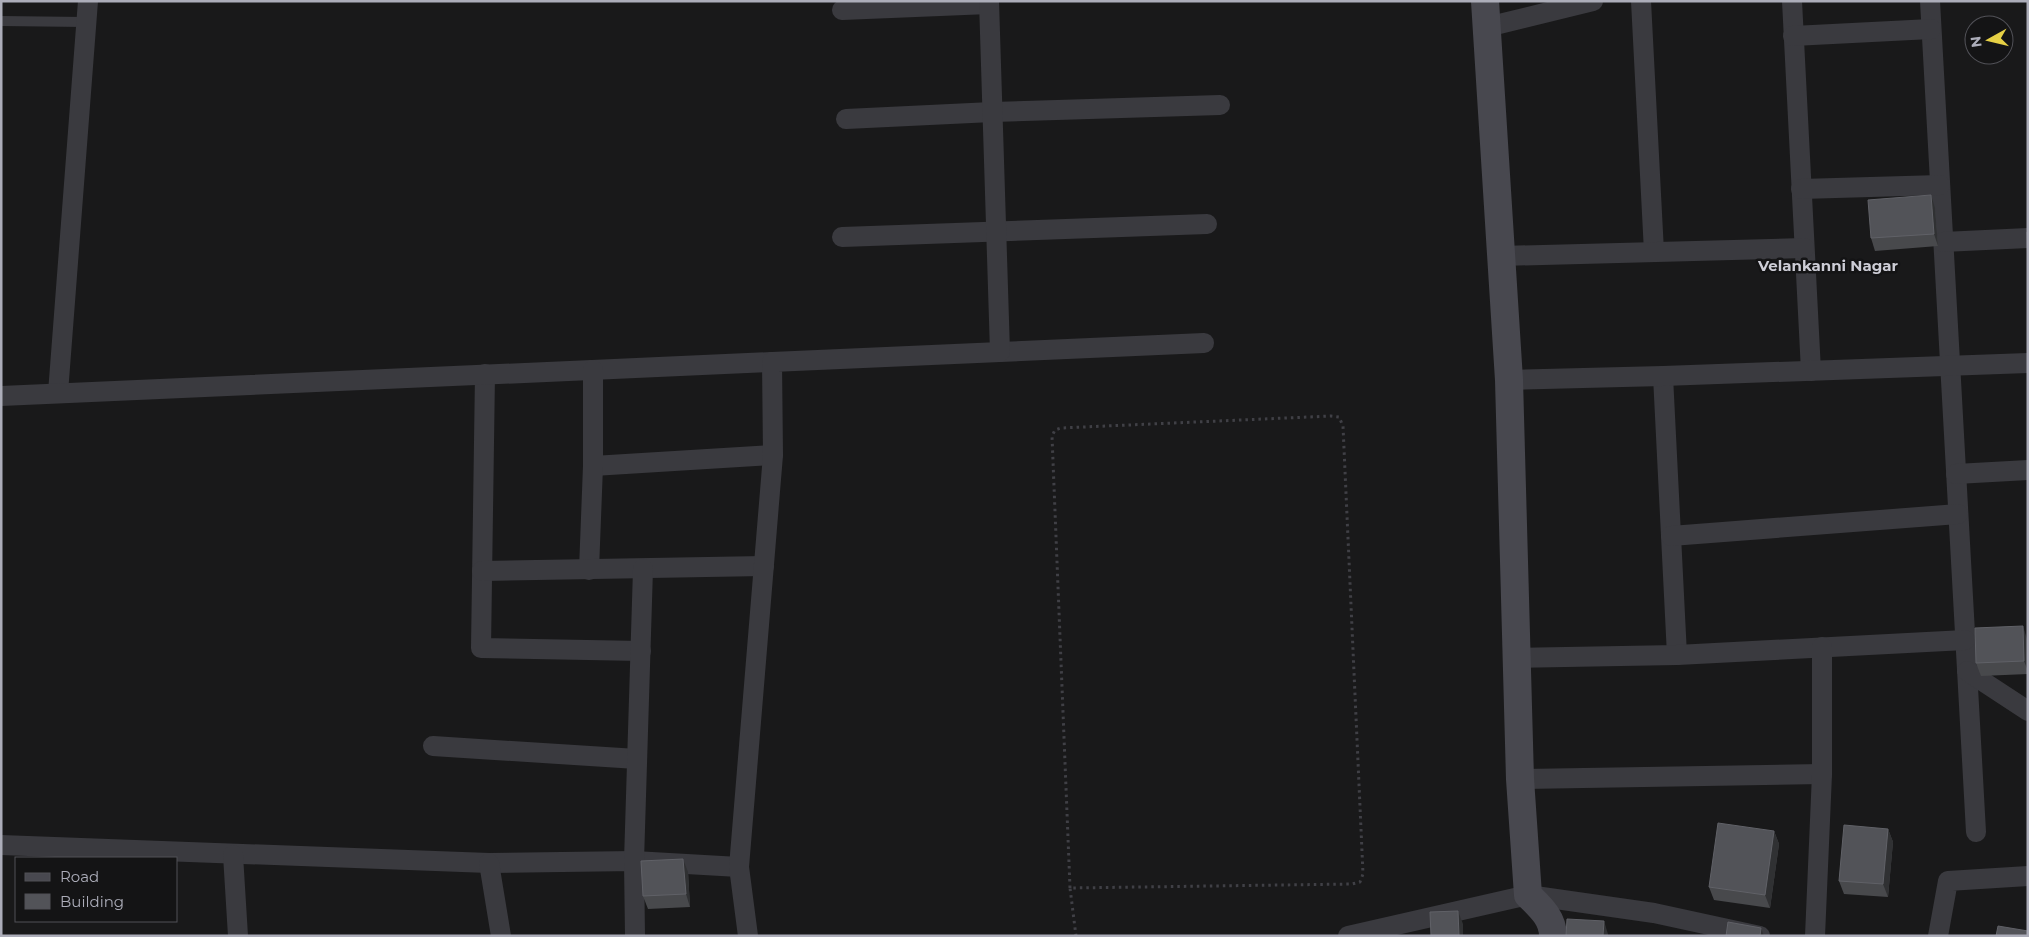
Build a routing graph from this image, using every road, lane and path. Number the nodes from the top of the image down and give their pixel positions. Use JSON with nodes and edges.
{"nodes":[{"id":1,"x":88,"y":1,"type":"edge"},
{"id":2,"x":1593,"y":1,"type":"edge"},
{"id":3,"x":1641,"y":1,"type":"edge"},
{"id":4,"x":1792,"y":1,"type":"edge"},
{"id":5,"x":1930,"y":1,"type":"edge"},
{"id":6,"x":989,"y":3,"type":"edge"},
{"id":7,"x":842,"y":10,"type":"dead end"},
{"id":8,"x":1486,"y":14,"type":"edge"},
{"id":9,"x":1,"y":21,"type":"edge"},
{"id":10,"x":85,"y":22,"type":"junction"},
{"id":11,"x":1931,"y":29,"type":"junction"},
{"id":12,"x":1793,"y":36,"type":"junction"},
{"id":13,"x":1220,"y":105,"type":"dead end"},
{"id":14,"x":992,"y":112,"type":"junction"},
{"id":15,"x":846,"y":119,"type":"dead end"},
{"id":16,"x":1940,"y":185,"type":"junction"},
{"id":17,"x":1801,"y":189,"type":"junction"},
{"id":18,"x":1207,"y":224,"type":"dead end"},
{"id":19,"x":996,"y":231,"type":"junction"},
{"id":20,"x":842,"y":237,"type":"dead end"},
{"id":21,"x":2028,"y":238,"type":"edge"},
{"id":22,"x":1943,"y":242,"type":"junction"},
{"id":23,"x":1804,"y":248,"type":"junction"},
{"id":24,"x":1654,"y":252,"type":"junction"},
{"id":25,"x":1502,"y":256,"type":"junction"},
{"id":26,"x":1204,"y":343,"type":"dead end"},
{"id":27,"x":1000,"y":352,"type":"junction"},
{"id":28,"x":772,"y":362,"type":"junction"},
{"id":29,"x":2028,"y":363,"type":"edge"},
{"id":30,"x":1950,"y":366,"type":"junction"},
{"id":31,"x":593,"y":370,"type":"junction"},
{"id":32,"x":1811,"y":371,"type":"junction"},
{"id":33,"x":485,"y":374,"type":"junction"},
{"id":34,"x":1663,"y":376,"type":"junction"},
{"id":35,"x":1508,"y":380,"type":"junction"},
{"id":36,"x":58,"y":393,"type":"junction"},
{"id":37,"x":1,"y":396,"type":"edge"},
{"id":38,"x":773,"y":455,"type":"junction"},
{"id":39,"x":593,"y":466,"type":"junction"},
{"id":40,"x":2028,"y":470,"type":"edge"},
{"id":41,"x":1956,"y":474,"type":"junction"},
{"id":42,"x":1958,"y":514,"type":"junction"},
{"id":43,"x":1671,"y":536,"type":"junction"},
{"id":44,"x":764,"y":566,"type":"junction"},
{"id":45,"x":644,"y":569,"type":"junction"},
{"id":46,"x":589,"y":570,"type":"junction"},
{"id":47,"x":482,"y":571,"type":"junction"},
{"id":48,"x":1965,"y":640,"type":"junction"},
{"id":49,"x":1822,"y":647,"type":"junction"},
{"id":50,"x":641,"y":651,"type":"junction"},
{"id":51,"x":1677,"y":655,"type":"junction"},
{"id":52,"x":1517,"y":658,"type":"junction"},
{"id":53,"x":1967,"y":671,"type":"junction"},
{"id":54,"x":2028,"y":711,"type":"edge"},
{"id":55,"x":433,"y":746,"type":"dead end"},
{"id":56,"x":637,"y":759,"type":"junction"},
{"id":57,"x":1822,"y":774,"type":"junction"},
{"id":58,"x":1520,"y":779,"type":"junction"},
{"id":59,"x":1976,"y":832,"type":"dead end"},
{"id":60,"x":1,"y":846,"type":"edge"},
{"id":61,"x":233,"y":855,"type":"junction"},
{"id":62,"x":634,"y":861,"type":"junction"},
{"id":63,"x":489,"y":863,"type":"junction"},
{"id":64,"x":739,"y":867,"type":"junction"},
{"id":65,"x":2028,"y":876,"type":"edge"},
{"id":66,"x":1070,"y":888,"type":"junction"},
{"id":67,"x":1528,"y":895,"type":"junction"},
{"id":68,"x":238,"y":936,"type":"edge"},
{"id":69,"x":501,"y":936,"type":"edge"},
{"id":70,"x":635,"y":936,"type":"edge"},
{"id":71,"x":748,"y":936,"type":"edge"},
{"id":72,"x":1076,"y":936,"type":"edge"},
{"id":73,"x":1348,"y":936,"type":"edge"},
{"id":74,"x":1553,"y":936,"type":"edge"},
{"id":75,"x":1760,"y":936,"type":"edge"},
{"id":76,"x":1815,"y":936,"type":"edge"},
{"id":77,"x":1938,"y":936,"type":"edge"}],
"edges":[{"from":1,"to":10,"type":"street"},
{"from":2,"to":8,"type":"street"},
{"from":3,"to":24,"type":"street"},
{"from":4,"to":12,"type":"street"},
{"from":5,"to":11,"type":"street"},
{"from":6,"to":7,"type":"street"},
{"from":6,"to":14,"type":"street"},
{"from":8,"to":25,"type":"main road"},
{"from":9,"to":10,"type":"lane"},
{"from":10,"to":36,"type":"street"},
{"from":11,"to":12,"type":"street"},
{"from":11,"to":16,"type":"street"},
{"from":12,"to":17,"type":"street"},
{"from":13,"to":14,"type":"street"},
{"from":14,"to":15,"type":"street"},
{"from":14,"to":19,"type":"street"},
{"from":16,"to":17,"type":"street"},
{"from":16,"to":22,"type":"street"},
{"from":17,"to":23,"type":"street"},
{"from":18,"to":19,"type":"street"},
{"from":19,"to":20,"type":"street"},
{"from":19,"to":27,"type":"street"},
{"from":21,"to":22,"type":"street"},
{"from":22,"to":30,"type":"street"},
{"from":23,"to":24,"type":"street"},
{"from":23,"to":32,"type":"street"},
{"from":24,"to":25,"type":"street"},
{"from":25,"to":35,"type":"main road"},
{"from":26,"to":27,"type":"street"},
{"from":27,"to":28,"type":"street"},
{"from":28,"to":31,"type":"street"},
{"from":28,"to":38,"type":"street"},
{"from":29,"to":30,"type":"street"},
{"from":30,"to":32,"type":"street"},
{"from":30,"to":41,"type":"street"},
{"from":31,"to":33,"type":"street"},
{"from":31,"to":39,"type":"street"},
{"from":32,"to":34,"type":"street"},
{"from":33,"to":36,"type":"street"},
{"from":33,"to":47,"type":"street"},
{"from":34,"to":35,"type":"street"},
{"from":34,"to":43,"type":"street"},
{"from":35,"to":52,"type":"main road"},
{"from":36,"to":37,"type":"street"},
{"from":38,"to":39,"type":"street"},
{"from":38,"to":44,"type":"street"},
{"from":39,"to":46,"type":"street"},
{"from":40,"to":41,"type":"street"},
{"from":41,"to":42,"type":"street"},
{"from":42,"to":43,"type":"street"},
{"from":42,"to":48,"type":"street"},
{"from":43,"to":51,"type":"street"},
{"from":44,"to":45,"type":"street"},
{"from":44,"to":64,"type":"street"},
{"from":45,"to":46,"type":"street"},
{"from":45,"to":50,"type":"street"},
{"from":46,"to":47,"type":"street"},
{"from":47,"to":50,"type":"street"},
{"from":48,"to":49,"type":"street"},
{"from":48,"to":53,"type":"street"},
{"from":49,"to":51,"type":"street"},
{"from":49,"to":57,"type":"street"},
{"from":50,"to":56,"type":"street"},
{"from":51,"to":52,"type":"street"},
{"from":52,"to":58,"type":"main road"},
{"from":53,"to":54,"type":"street"},
{"from":53,"to":59,"type":"street"},
{"from":55,"to":56,"type":"street"},
{"from":56,"to":62,"type":"street"},
{"from":57,"to":58,"type":"street"},
{"from":57,"to":76,"type":"street"},
{"from":58,"to":67,"type":"main road"},
{"from":60,"to":61,"type":"street"},
{"from":61,"to":63,"type":"street"},
{"from":61,"to":68,"type":"street"},
{"from":62,"to":63,"type":"street"},
{"from":62,"to":64,"type":"street"},
{"from":62,"to":70,"type":"street"},
{"from":63,"to":69,"type":"street"},
{"from":64,"to":71,"type":"street"},
{"from":65,"to":77,"type":"street"},
{"from":66,"to":66,"type":"path"},
{"from":66,"to":72,"type":"path"},
{"from":67,"to":73,"type":"street"},
{"from":67,"to":74,"type":"main road"},
{"from":67,"to":75,"type":"street"}]}
